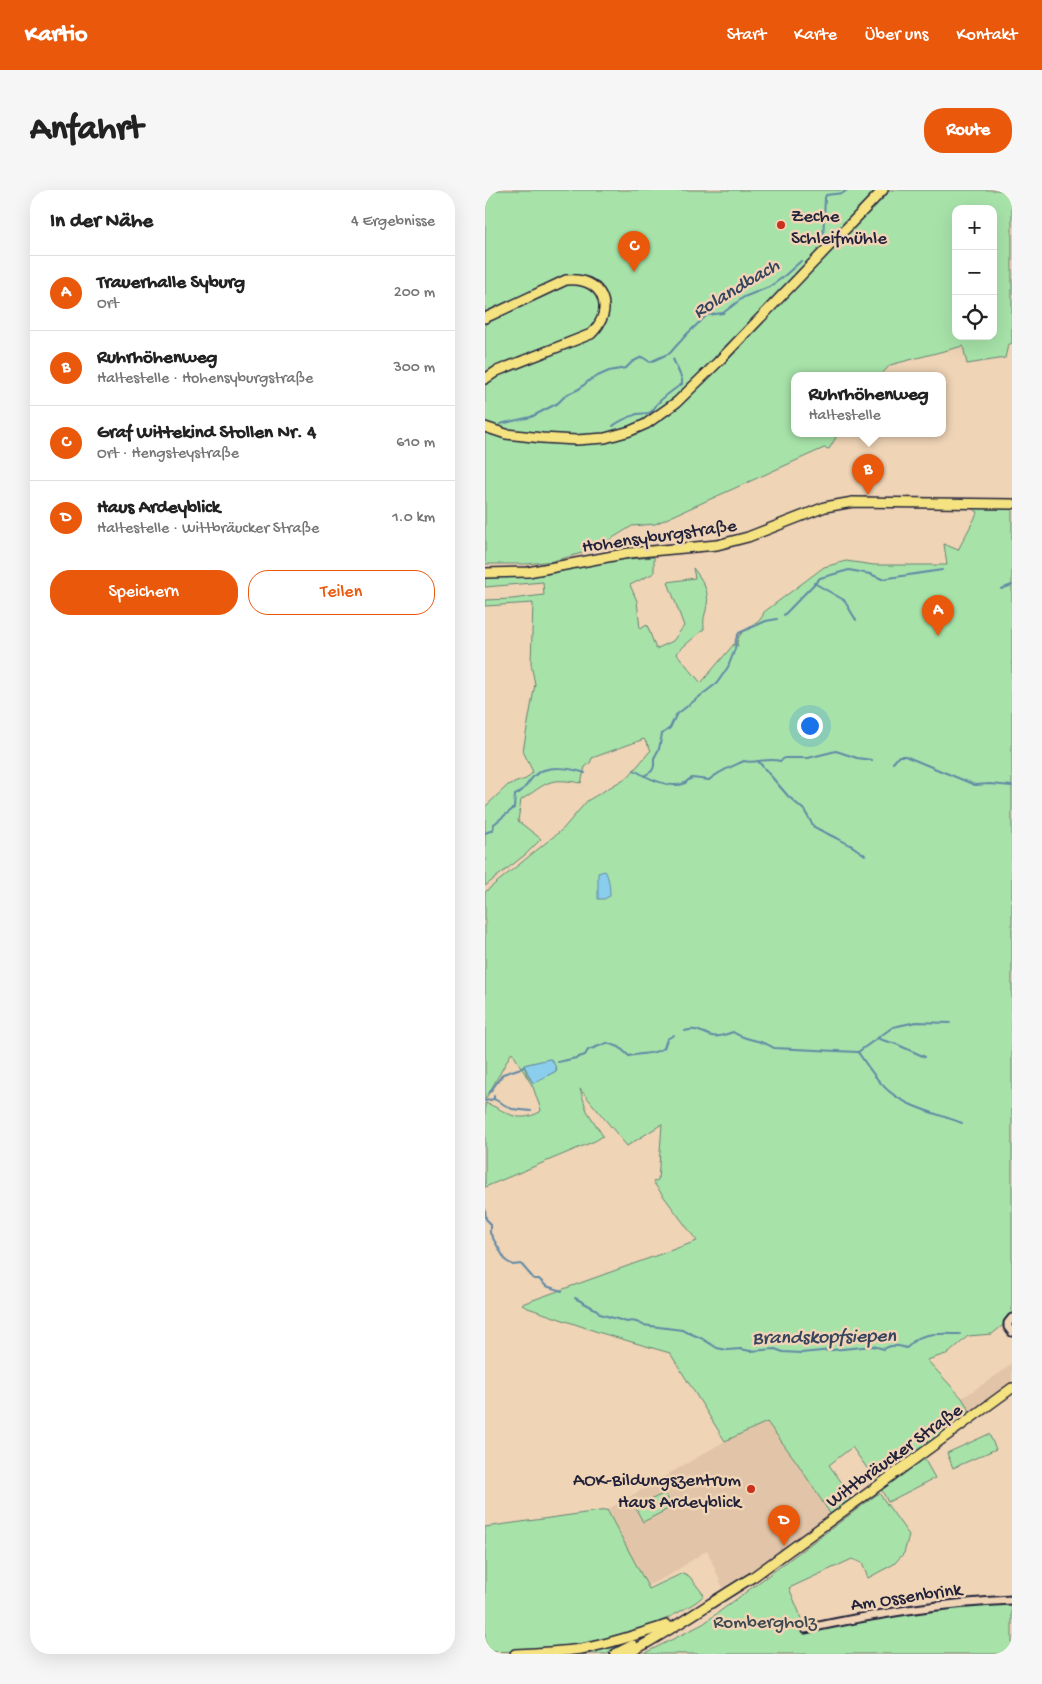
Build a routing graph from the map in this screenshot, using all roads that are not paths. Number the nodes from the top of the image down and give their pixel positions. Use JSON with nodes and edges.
{"nodes":[{"id":1,"x":883,"y":190,"type":"edge"},
{"id":2,"x":485,"y":318,"type":"edge"},
{"id":3,"x":485,"y":378,"type":"edge"},
{"id":4,"x":485,"y":427,"type":"edge"},
{"id":5,"x":1012,"y":504,"type":"edge"},
{"id":6,"x":485,"y":573,"type":"edge"},
{"id":7,"x":1012,"y":1318,"type":"edge"},
{"id":8,"x":1012,"y":1332,"type":"edge"},
{"id":9,"x":1012,"y":1388,"type":"edge"},
{"id":10,"x":718,"y":1598,"type":"junction"},
{"id":11,"x":1012,"y":1600,"type":"edge"},
{"id":12,"x":667,"y":1626,"type":"junction"},
{"id":13,"x":805,"y":1629,"type":"dead end"},
{"id":14,"x":515,"y":1654,"type":"edge"},
{"id":15,"x":615,"y":1654,"type":"edge"},
{"id":16,"x":627,"y":1654,"type":"edge"}],
"edges":[{"from":1,"to":4,"type":"main road"},
{"from":2,"to":3,"type":"main road"},
{"from":5,"to":6,"type":"main road","name":"Hohensyburgstraße"},
{"from":7,"to":8,"type":"street"},
{"from":9,"to":10,"type":"main road","name":"Wittbräucker Straße"},
{"from":10,"to":12,"type":"main road"},
{"from":10,"to":16,"type":"main road"},
{"from":11,"to":13,"type":"street","name":"Am Ossenbrink"},
{"from":12,"to":14,"type":"main road"},
{"from":12,"to":15,"type":"main road"}]}
